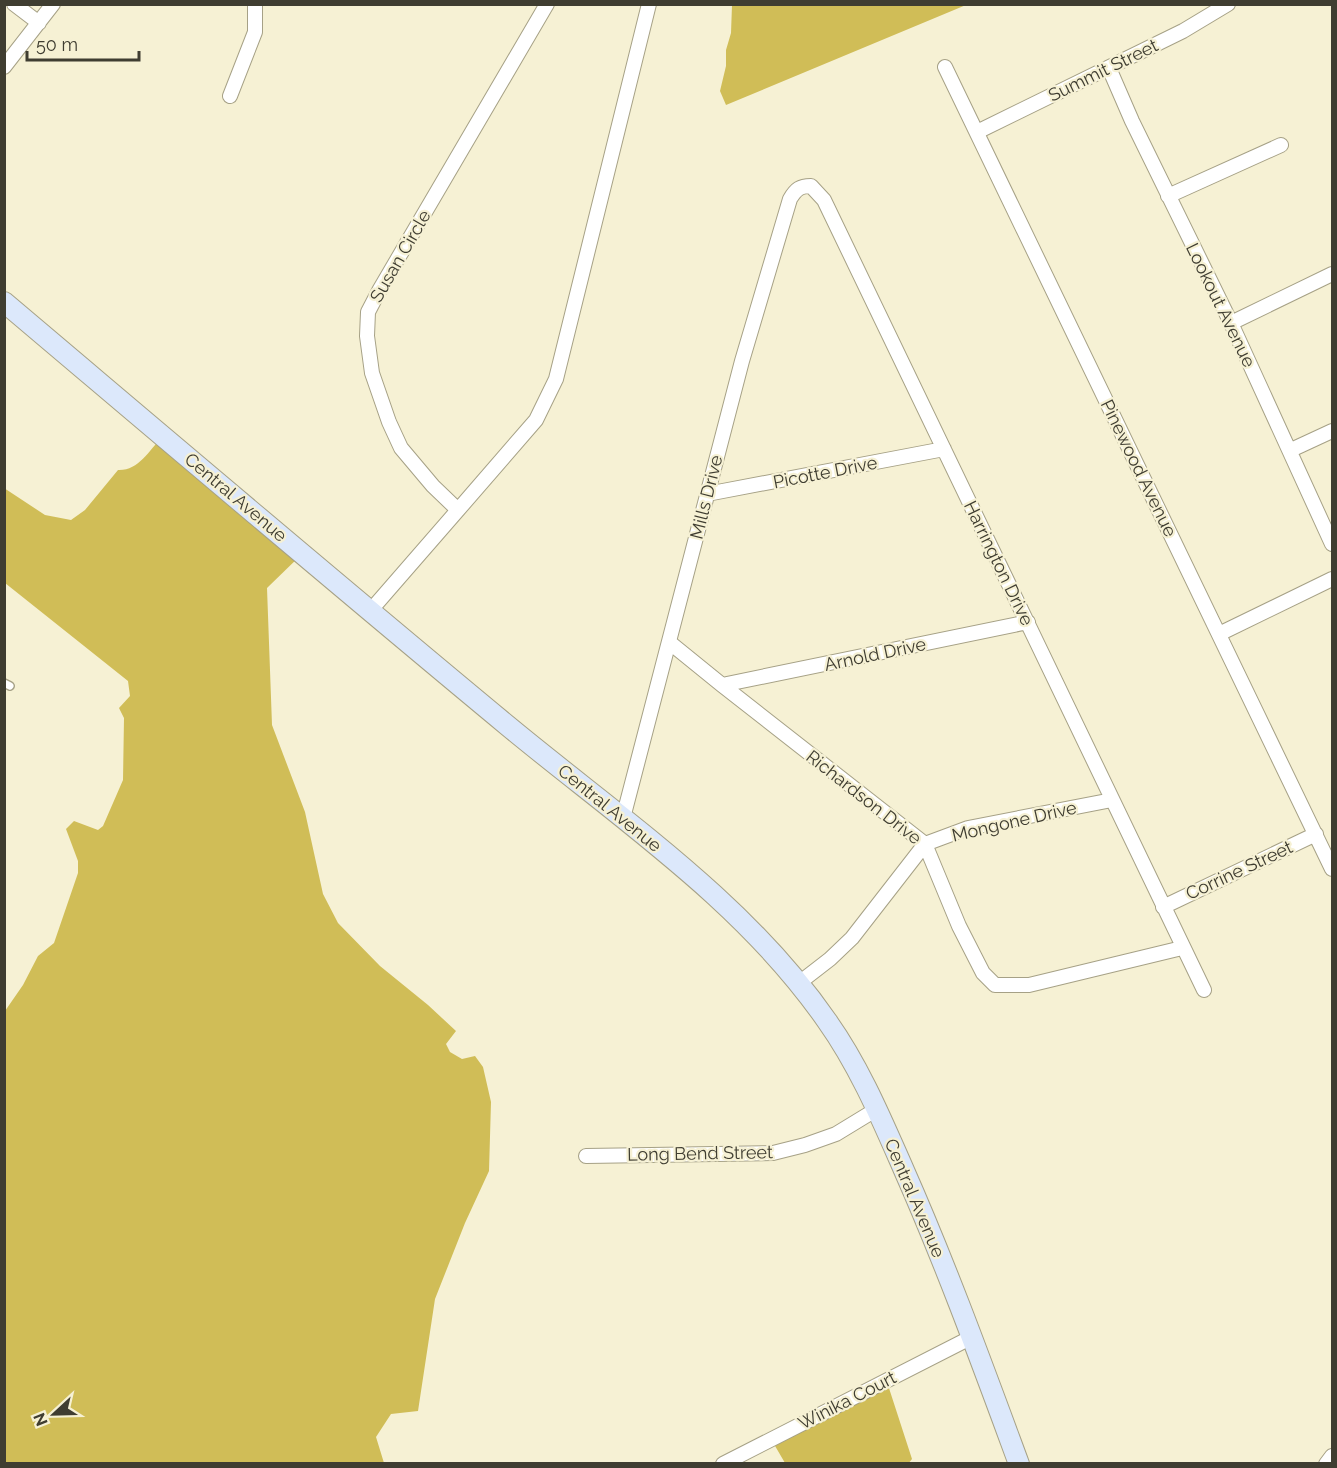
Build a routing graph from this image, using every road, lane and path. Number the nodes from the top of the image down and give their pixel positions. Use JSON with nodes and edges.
{"nodes":[{"id":1,"x":14,"y":4,"type":"edge"},
{"id":2,"x":54,"y":4,"type":"edge"},
{"id":3,"x":255,"y":4,"type":"edge"},
{"id":4,"x":547,"y":4,"type":"edge"},
{"id":5,"x":649,"y":4,"type":"edge"},
{"id":6,"x":1228,"y":4,"type":"edge"},
{"id":7,"x":39,"y":22,"type":"junction"},
{"id":8,"x":945,"y":67,"type":"dead end"},
{"id":9,"x":4,"y":68,"type":"edge"},
{"id":10,"x":1109,"y":68,"type":"junction"},
{"id":11,"x":230,"y":96,"type":"dead end"},
{"id":12,"x":977,"y":132,"type":"junction"},
{"id":13,"x":1281,"y":145,"type":"dead end"},
{"id":14,"x":806,"y":186,"type":"joint"},
{"id":15,"x":1167,"y":196,"type":"junction"},
{"id":16,"x":1332,"y":274,"type":"edge"},
{"id":17,"x":4,"y":302,"type":"edge"},
{"id":18,"x":1231,"y":323,"type":"junction"},
{"id":19,"x":1332,"y":431,"type":"edge"},
{"id":20,"x":944,"y":449,"type":"junction"},
{"id":21,"x":1291,"y":450,"type":"junction"},
{"id":22,"x":707,"y":494,"type":"junction"},
{"id":23,"x":459,"y":510,"type":"junction"},
{"id":24,"x":1332,"y":544,"type":"edge"},
{"id":25,"x":1332,"y":579,"type":"edge"},
{"id":26,"x":371,"y":610,"type":"junction"},
{"id":27,"x":1028,"y":622,"type":"junction"},
{"id":28,"x":1219,"y":634,"type":"junction"},
{"id":29,"x":669,"y":642,"type":"junction"},
{"id":30,"x":722,"y":685,"type":"junction"},
{"id":31,"x":1112,"y":800,"type":"junction"},
{"id":32,"x":623,"y":818,"type":"junction"},
{"id":33,"x":1316,"y":834,"type":"junction"},
{"id":34,"x":925,"y":844,"type":"junction"},
{"id":35,"x":1332,"y":869,"type":"edge"},
{"id":36,"x":1163,"y":907,"type":"junction"},
{"id":37,"x":1182,"y":948,"type":"junction"},
{"id":38,"x":799,"y":983,"type":"junction"},
{"id":39,"x":1204,"y":990,"type":"dead end"},
{"id":40,"x":877,"y":1109,"type":"junction"},
{"id":41,"x":586,"y":1156,"type":"dead end"},
{"id":42,"x":972,"y":1337,"type":"junction"},
{"id":43,"x":1332,"y":1456,"type":"edge"},
{"id":44,"x":723,"y":1464,"type":"edge"},
{"id":45,"x":1019,"y":1464,"type":"edge"},
{"id":46,"x":1326,"y":1464,"type":"edge"}],
"edges":[{"from":1,"to":7,"type":"street"},
{"from":2,"to":7,"type":"street"},
{"from":3,"to":11,"type":"street"},
{"from":4,"to":23,"type":"street","name":"Susan Circle"},
{"from":5,"to":23,"type":"street"},
{"from":6,"to":10,"type":"street","name":"Summit Street"},
{"from":7,"to":9,"type":"street"},
{"from":8,"to":12,"type":"street","name":"Pinewood Avenue"},
{"from":10,"to":12,"type":"street","name":"Summit Street"},
{"from":10,"to":15,"type":"street","name":"Lookout Avenue"},
{"from":12,"to":28,"type":"street","name":"Pinewood Avenue"},
{"from":13,"to":15,"type":"street"},
{"from":14,"to":20,"type":"street","name":"Harrington Drive"},
{"from":14,"to":22,"type":"street","name":"Mills Drive"},
{"from":15,"to":18,"type":"street","name":"Lookout Avenue"},
{"from":16,"to":18,"type":"street"},
{"from":17,"to":26,"type":"main road","name":"Central Avenue"},
{"from":18,"to":21,"type":"street","name":"Lookout Avenue"},
{"from":19,"to":21,"type":"street"},
{"from":20,"to":22,"type":"street","name":"Picotte Drive"},
{"from":20,"to":27,"type":"street","name":"Harrington Drive"},
{"from":21,"to":24,"type":"street","name":"Lookout Avenue"},
{"from":22,"to":29,"type":"street","name":"Mills Drive"},
{"from":23,"to":26,"type":"street"},
{"from":25,"to":28,"type":"street"},
{"from":26,"to":32,"type":"main road","name":"Central Avenue"},
{"from":27,"to":30,"type":"street","name":"Arnold Drive"},
{"from":27,"to":31,"type":"street","name":"Harrington Drive"},
{"from":28,"to":33,"type":"street","name":"Pinewood Avenue"},
{"from":29,"to":30,"type":"street","name":"Richardson Drive"},
{"from":29,"to":32,"type":"street","name":"Mills Drive"},
{"from":30,"to":34,"type":"street","name":"Richardson Drive"},
{"from":31,"to":34,"type":"street","name":"Mongone Drive"},
{"from":31,"to":36,"type":"street","name":"Harrington Drive"},
{"from":32,"to":38,"type":"main road","name":"Central Avenue"},
{"from":33,"to":35,"type":"street","name":"Pinewood Avenue"},
{"from":33,"to":36,"type":"street","name":"Corrine Street"},
{"from":34,"to":37,"type":"street","name":"Richardson Drive"},
{"from":34,"to":38,"type":"street"},
{"from":36,"to":37,"type":"street","name":"Harrington Drive"},
{"from":37,"to":39,"type":"street","name":"Harrington Drive"},
{"from":38,"to":40,"type":"main road","name":"Central Avenue"},
{"from":40,"to":41,"type":"street","name":"Long Bend Street"},
{"from":40,"to":42,"type":"main road","name":"Central Avenue"},
{"from":42,"to":44,"type":"street","name":"Winika Court"},
{"from":42,"to":45,"type":"main road","name":"Central Avenue"},
{"from":43,"to":46,"type":"street"}]}
